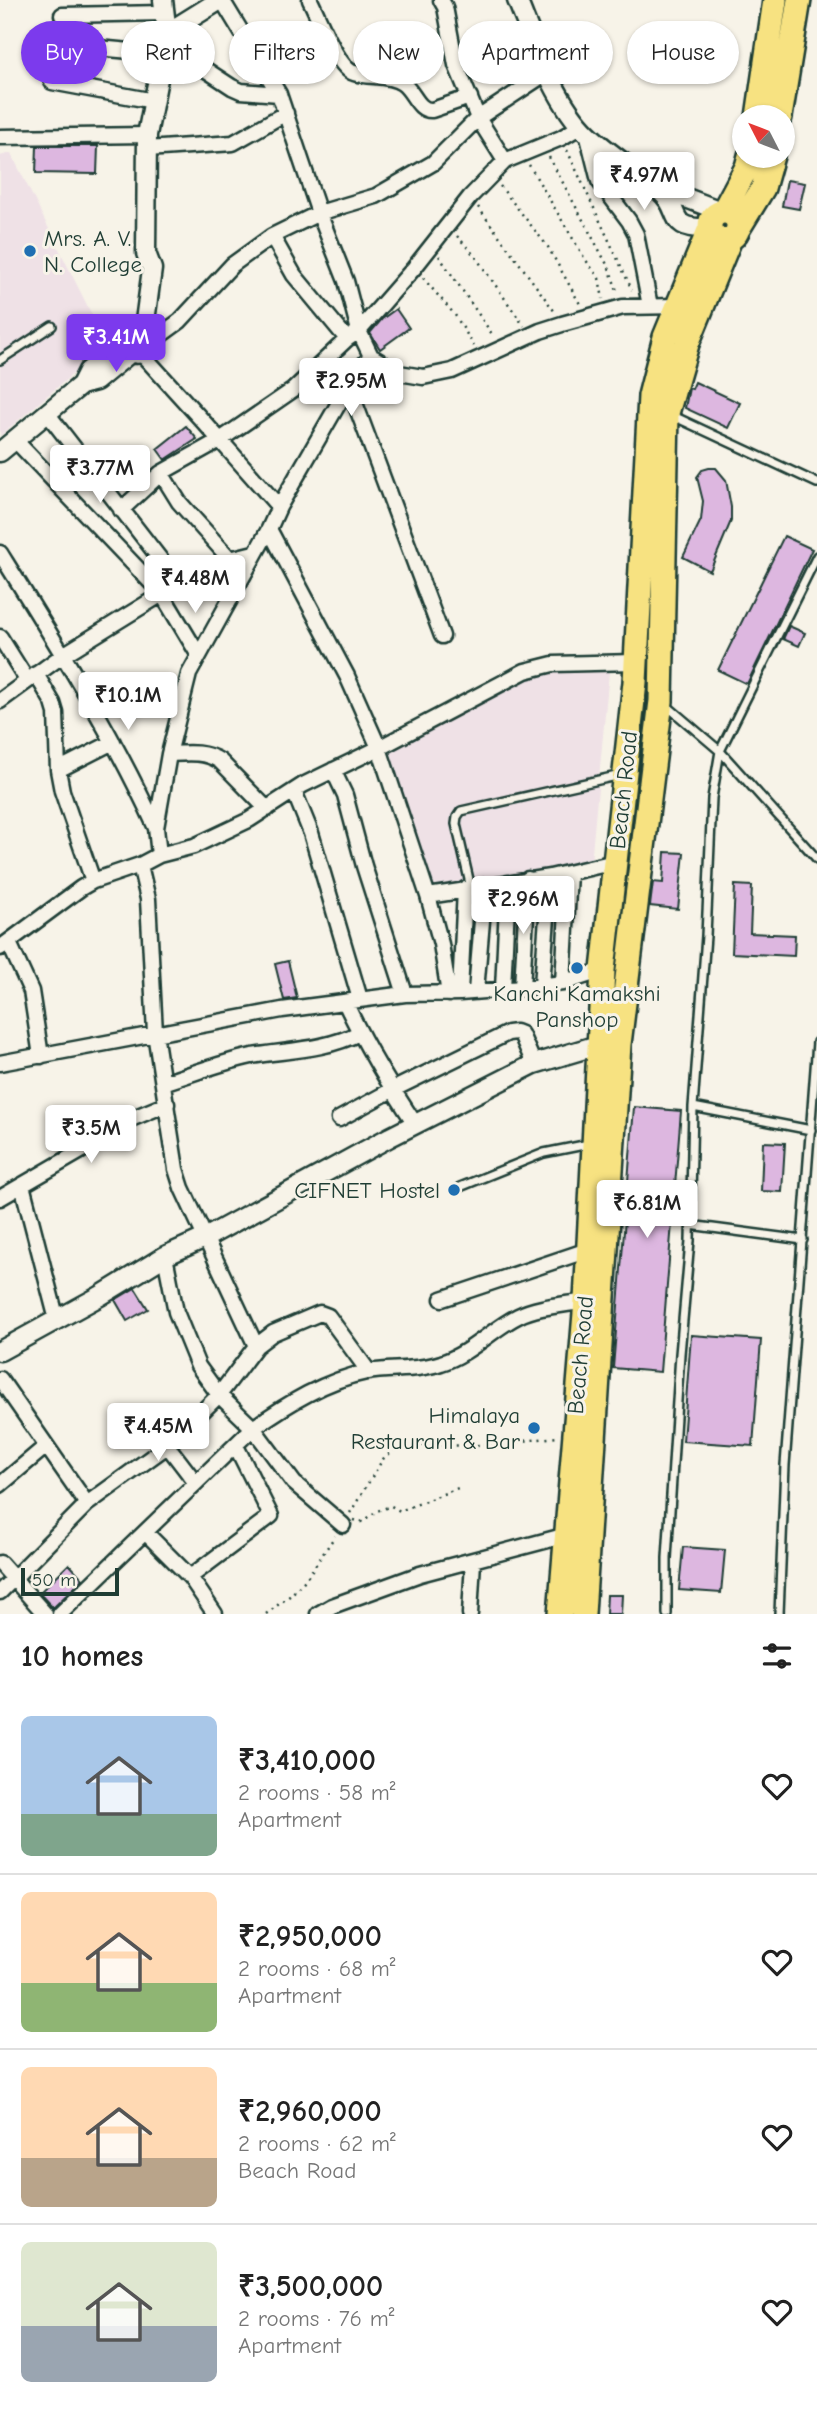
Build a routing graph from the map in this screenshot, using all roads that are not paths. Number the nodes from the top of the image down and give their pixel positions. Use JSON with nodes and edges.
{"nodes":[{"id":1,"x":221,"y":0,"type":"edge"},
{"id":2,"x":310,"y":0,"type":"edge"},
{"id":3,"x":441,"y":0,"type":"edge"},
{"id":4,"x":517,"y":0,"type":"edge"},
{"id":5,"x":775,"y":0,"type":"edge"},
{"id":6,"x":799,"y":0,"type":"edge"},
{"id":7,"x":163,"y":7,"type":"edge"},
{"id":8,"x":62,"y":15,"type":"dead end"},
{"id":9,"x":194,"y":21,"type":"edge"},
{"id":10,"x":526,"y":21,"type":"edge"},
{"id":11,"x":215,"y":76,"type":"edge"},
{"id":12,"x":63,"y":84,"type":"edge"},
{"id":13,"x":157,"y":84,"type":"edge"},
{"id":14,"x":530,"y":84,"type":"edge"},
{"id":15,"x":556,"y":84,"type":"edge"},
{"id":16,"x":279,"y":94,"type":"junction"},
{"id":17,"x":470,"y":97,"type":"junction"},
{"id":18,"x":154,"y":101,"type":"junction"},
{"id":19,"x":760,"y":105,"type":"edge"},
{"id":20,"x":782,"y":105,"type":"edge"},
{"id":21,"x":286,"y":113,"type":"junction"},
{"id":22,"x":478,"y":118,"type":"junction"},
{"id":23,"x":584,"y":129,"type":"junction"},
{"id":24,"x":0,"y":137,"type":"edge"},
{"id":25,"x":147,"y":142,"type":"junction"},
{"id":26,"x":505,"y":161,"type":"junction"},
{"id":27,"x":747,"y":168,"type":"edge"},
{"id":28,"x":769,"y":168,"type":"edge"},
{"id":29,"x":664,"y":193,"type":"junction"},
{"id":30,"x":319,"y":213,"type":"junction"},
{"id":31,"x":725,"y":227,"type":"junction"},
{"id":32,"x":272,"y":236,"type":"junction"},
{"id":33,"x":645,"y":306,"type":"junction"},
{"id":34,"x":679,"y":306,"type":"junction"},
{"id":35,"x":52,"y":326,"type":"dead end"},
{"id":36,"x":353,"y":335,"type":"junction"},
{"id":37,"x":137,"y":344,"type":"junction"},
{"id":38,"x":371,"y":356,"type":"junction"},
{"id":39,"x":0,"y":360,"type":"edge"},
{"id":40,"x":348,"y":387,"type":"junction"},
{"id":41,"x":47,"y":413,"type":"junction"},
{"id":42,"x":667,"y":414,"type":"junction"},
{"id":43,"x":14,"y":439,"type":"junction"},
{"id":44,"x":220,"y":439,"type":"junction"},
{"id":45,"x":0,"y":452,"type":"edge"},
{"id":46,"x":161,"y":473,"type":"junction"},
{"id":47,"x":817,"y":483,"type":"edge"},
{"id":48,"x":279,"y":507,"type":"junction"},
{"id":49,"x":121,"y":510,"type":"junction"},
{"id":50,"x":269,"y":530,"type":"junction"},
{"id":51,"x":0,"y":553,"type":"edge"},
{"id":52,"x":254,"y":553,"type":"junction"},
{"id":53,"x":817,"y":556,"type":"edge"},
{"id":54,"x":230,"y":559,"type":"junction"},
{"id":55,"x":181,"y":586,"type":"junction"},
{"id":56,"x":162,"y":594,"type":"junction"},
{"id":57,"x":442,"y":636,"type":"dead end"},
{"id":58,"x":0,"y":638,"type":"edge"},
{"id":59,"x":198,"y":654,"type":"junction"},
{"id":60,"x":63,"y":655,"type":"junction"},
{"id":61,"x":32,"y":677,"type":"junction"},
{"id":62,"x":645,"y":685,"type":"junction"},
{"id":63,"x":0,"y":701,"type":"edge"},
{"id":64,"x":113,"y":742,"type":"junction"},
{"id":65,"x":379,"y":748,"type":"junction"},
{"id":66,"x":720,"y":751,"type":"junction"},
{"id":67,"x":169,"y":754,"type":"junction"},
{"id":68,"x":58,"y":770,"type":"junction"},
{"id":69,"x":333,"y":771,"type":"junction"},
{"id":70,"x":625,"y":774,"type":"junction"},
{"id":71,"x":294,"y":791,"type":"junction"},
{"id":72,"x":267,"y":809,"type":"junction"},
{"id":73,"x":156,"y":828,"type":"junction"},
{"id":74,"x":159,"y":855,"type":"junction"},
{"id":75,"x":817,"y":859,"type":"edge"},
{"id":76,"x":615,"y":862,"type":"junction"},
{"id":77,"x":140,"y":865,"type":"junction"},
{"id":78,"x":569,"y":873,"type":"junction"},
{"id":79,"x":550,"y":877,"type":"junction"},
{"id":80,"x":528,"y":880,"type":"junction"},
{"id":81,"x":93,"y":881,"type":"junction"},
{"id":82,"x":508,"y":883,"type":"junction"},
{"id":83,"x":474,"y":888,"type":"junction"},
{"id":84,"x":428,"y":896,"type":"junction"},
{"id":85,"x":4,"y":946,"type":"edge"},
{"id":86,"x":603,"y":970,"type":"junction"},
{"id":87,"x":563,"y":983,"type":"junction"},
{"id":88,"x":542,"y":985,"type":"junction"},
{"id":89,"x":522,"y":988,"type":"junction"},
{"id":90,"x":503,"y":989,"type":"junction"},
{"id":91,"x":475,"y":991,"type":"junction"},
{"id":92,"x":454,"y":993,"type":"junction"},
{"id":93,"x":405,"y":994,"type":"junction"},
{"id":94,"x":352,"y":1001,"type":"junction"},
{"id":95,"x":359,"y":1032,"type":"junction"},
{"id":96,"x":155,"y":1034,"type":"junction"},
{"id":97,"x":817,"y":1042,"type":"edge"},
{"id":98,"x":609,"y":1044,"type":"junction"},
{"id":99,"x":41,"y":1056,"type":"junction"},
{"id":100,"x":0,"y":1063,"type":"edge"},
{"id":101,"x":534,"y":1064,"type":"junction"},
{"id":102,"x":163,"y":1083,"type":"junction"},
{"id":103,"x":392,"y":1090,"type":"junction"},
{"id":104,"x":167,"y":1104,"type":"junction"},
{"id":105,"x":693,"y":1107,"type":"junction"},
{"id":106,"x":339,"y":1119,"type":"dead end"},
{"id":107,"x":416,"y":1125,"type":"junction"},
{"id":108,"x":811,"y":1129,"type":"junction"},
{"id":109,"x":593,"y":1143,"type":"junction"},
{"id":110,"x":22,"y":1185,"type":"junction"},
{"id":111,"x":460,"y":1187,"type":"dead end"},
{"id":112,"x":806,"y":1190,"type":"junction"},
{"id":113,"x":817,"y":1191,"type":"edge"},
{"id":114,"x":1,"y":1196,"type":"edge"},
{"id":115,"x":690,"y":1225,"type":"junction"},
{"id":116,"x":207,"y":1237,"type":"junction"},
{"id":117,"x":803,"y":1240,"type":"junction"},
{"id":118,"x":588,"y":1250,"type":"junction"},
{"id":119,"x":165,"y":1256,"type":"junction"},
{"id":120,"x":442,"y":1299,"type":"dead end"},
{"id":121,"x":586,"y":1301,"type":"junction"},
{"id":122,"x":57,"y":1320,"type":"junction"},
{"id":123,"x":257,"y":1346,"type":"junction"},
{"id":124,"x":0,"y":1351,"type":"edge"},
{"id":125,"x":369,"y":1372,"type":"junction"},
{"id":126,"x":0,"y":1379,"type":"edge"},
{"id":127,"x":219,"y":1395,"type":"junction"},
{"id":128,"x":141,"y":1421,"type":"dead end"},
{"id":129,"x":253,"y":1428,"type":"junction"},
{"id":130,"x":167,"y":1446,"type":"junction"},
{"id":131,"x":236,"y":1446,"type":"junction"},
{"id":132,"x":46,"y":1447,"type":"junction"},
{"id":133,"x":196,"y":1483,"type":"junction"},
{"id":134,"x":0,"y":1485,"type":"edge"},
{"id":135,"x":580,"y":1491,"type":"junction"},
{"id":136,"x":87,"y":1504,"type":"junction"},
{"id":137,"x":343,"y":1525,"type":"road end"},
{"id":138,"x":145,"y":1532,"type":"junction"},
{"id":139,"x":567,"y":1535,"type":"junction"},
{"id":140,"x":473,"y":1561,"type":"junction"},
{"id":141,"x":0,"y":1563,"type":"edge"},
{"id":142,"x":190,"y":1577,"type":"junction"},
{"id":143,"x":15,"y":1580,"type":"junction"},
{"id":144,"x":0,"y":1592,"type":"edge"},
{"id":145,"x":45,"y":1614,"type":"edge"},
{"id":146,"x":60,"y":1614,"type":"edge"},
{"id":147,"x":215,"y":1614,"type":"edge"},
{"id":148,"x":318,"y":1614,"type":"edge"},
{"id":149,"x":470,"y":1614,"type":"edge"},
{"id":150,"x":560,"y":1614,"type":"edge"},
{"id":151,"x":583,"y":1614,"type":"edge"},
{"id":152,"x":667,"y":1614,"type":"edge"},
{"id":153,"x":779,"y":1614,"type":"edge"}],
"edges":[{"from":1,"to":9,"type":"street"},
{"from":1,"to":16,"type":"street"},
{"from":2,"to":17,"type":"street"},
{"from":3,"to":17,"type":"street"},
{"from":4,"to":10,"type":"street"},
{"from":5,"to":19,"type":"main road"},
{"from":6,"to":20,"type":"main road"},
{"from":7,"to":8,"type":"street"},
{"from":11,"to":16,"type":"street"},
{"from":12,"to":18,"type":"street"},
{"from":13,"to":18,"type":"street"},
{"from":14,"to":22,"type":"street"},
{"from":15,"to":23,"type":"street"},
{"from":16,"to":21,"type":"street"},
{"from":17,"to":22,"type":"street"},
{"from":18,"to":25,"type":"street"},
{"from":21,"to":25,"type":"street"},
{"from":21,"to":30,"type":"street"},
{"from":22,"to":26,"type":"street"},
{"from":22,"to":30,"type":"street"},
{"from":23,"to":26,"type":"street"},
{"from":23,"to":29,"type":"street"},
{"from":23,"to":33,"type":"street"},
{"from":24,"to":25,"type":"street"},
{"from":25,"to":37,"type":"street"},
{"from":26,"to":36,"type":"street"},
{"from":27,"to":31,"type":"main road","name":"Beach Road"},
{"from":28,"to":31,"type":"main road","name":"Beach Road"},
{"from":29,"to":31,"type":"street"},
{"from":29,"to":31,"type":"street"},
{"from":30,"to":32,"type":"street"},
{"from":30,"to":36,"type":"street"},
{"from":31,"to":34,"type":"main road","name":"Beach Road"},
{"from":31,"to":42,"type":"main road","name":"Beach Road"},
{"from":32,"to":36,"type":"street"},
{"from":32,"to":37,"type":"street"},
{"from":33,"to":34,"type":"street"},
{"from":33,"to":38,"type":"street"},
{"from":34,"to":62,"type":"main road","name":"Beach Road"},
{"from":35,"to":39,"type":"lane"},
{"from":36,"to":38,"type":"street"},
{"from":36,"to":44,"type":"street"},
{"from":37,"to":41,"type":"street"},
{"from":37,"to":44,"type":"street"},
{"from":38,"to":40,"type":"street"},
{"from":40,"to":48,"type":"street"},
{"from":40,"to":57,"type":"street"},
{"from":41,"to":43,"type":"street"},
{"from":41,"to":49,"type":"street"},
{"from":42,"to":47,"type":"lane"},
{"from":42,"to":62,"type":"main road","name":"Beach Road"},
{"from":43,"to":45,"type":"street"},
{"from":43,"to":56,"type":"street"},
{"from":44,"to":46,"type":"street"},
{"from":44,"to":48,"type":"street"},
{"from":46,"to":49,"type":"street"},
{"from":46,"to":54,"type":"street"},
{"from":48,"to":50,"type":"street"},
{"from":49,"to":55,"type":"street"},
{"from":50,"to":52,"type":"street"},
{"from":50,"to":65,"type":"street"},
{"from":51,"to":60,"type":"street"},
{"from":52,"to":54,"type":"street"},
{"from":52,"to":59,"type":"street"},
{"from":53,"to":66,"type":"lane"},
{"from":54,"to":55,"type":"street"},
{"from":55,"to":56,"type":"street"},
{"from":56,"to":59,"type":"street"},
{"from":56,"to":60,"type":"street"},
{"from":58,"to":61,"type":"street"},
{"from":59,"to":67,"type":"street"},
{"from":60,"to":61,"type":"street"},
{"from":60,"to":64,"type":"street"},
{"from":61,"to":63,"type":"street"},
{"from":61,"to":68,"type":"street"},
{"from":62,"to":65,"type":"street"},
{"from":62,"to":66,"type":"lane"},
{"from":62,"to":70,"type":"main road","name":"Beach Road"},
{"from":62,"to":98,"type":"main road","name":"Beach Road"},
{"from":64,"to":68,"type":"street"},
{"from":64,"to":73,"type":"street"},
{"from":65,"to":69,"type":"street"},
{"from":65,"to":84,"type":"street"},
{"from":66,"to":75,"type":"lane"},
{"from":66,"to":105,"type":"lane"},
{"from":67,"to":72,"type":"street"},
{"from":67,"to":73,"type":"street"},
{"from":68,"to":81,"type":"street"},
{"from":69,"to":71,"type":"street"},
{"from":69,"to":93,"type":"street"},
{"from":70,"to":76,"type":"main road","name":"Beach Road"},
{"from":70,"to":83,"type":"lane"},
{"from":71,"to":72,"type":"street"},
{"from":71,"to":94,"type":"street"},
{"from":72,"to":74,"type":"street"},
{"from":73,"to":74,"type":"street"},
{"from":74,"to":77,"type":"street"},
{"from":76,"to":78,"type":"street"},
{"from":76,"to":86,"type":"main road","name":"Beach Road"},
{"from":77,"to":81,"type":"street"},
{"from":77,"to":96,"type":"street"},
{"from":78,"to":79,"type":"street"},
{"from":78,"to":87,"type":"street"},
{"from":79,"to":80,"type":"street"},
{"from":79,"to":88,"type":"street"},
{"from":80,"to":82,"type":"street"},
{"from":80,"to":89,"type":"street"},
{"from":81,"to":85,"type":"street"},
{"from":82,"to":83,"type":"street"},
{"from":82,"to":90,"type":"street"},
{"from":83,"to":84,"type":"street"},
{"from":83,"to":91,"type":"street"},
{"from":83,"to":92,"type":"street"},
{"from":84,"to":92,"type":"street"},
{"from":85,"to":99,"type":"street"},
{"from":86,"to":87,"type":"street"},
{"from":86,"to":98,"type":"main road","name":"Beach Road"},
{"from":87,"to":88,"type":"street"},
{"from":88,"to":89,"type":"street"},
{"from":89,"to":90,"type":"street"},
{"from":90,"to":91,"type":"street"},
{"from":91,"to":92,"type":"street"},
{"from":92,"to":93,"type":"street"},
{"from":93,"to":94,"type":"street"},
{"from":94,"to":95,"type":"street"},
{"from":94,"to":96,"type":"street"},
{"from":95,"to":102,"type":"street"},
{"from":95,"to":103,"type":"street"},
{"from":96,"to":99,"type":"street"},
{"from":96,"to":102,"type":"street"},
{"from":97,"to":108,"type":"lane"},
{"from":98,"to":101,"type":"street"},
{"from":98,"to":109,"type":"main road","name":"Beach Road"},
{"from":98,"to":135,"type":"main road","name":"Beach Road"},
{"from":99,"to":100,"type":"street"},
{"from":101,"to":103,"type":"street"},
{"from":101,"to":107,"type":"street"},
{"from":102,"to":104,"type":"street"},
{"from":103,"to":106,"type":"street"},
{"from":103,"to":107,"type":"street"},
{"from":104,"to":110,"type":"street"},
{"from":104,"to":116,"type":"street"},
{"from":105,"to":108,"type":"lane"},
{"from":105,"to":115,"type":"lane"},
{"from":107,"to":116,"type":"street"},
{"from":108,"to":112,"type":"lane"},
{"from":109,"to":111,"type":"lane"},
{"from":109,"to":118,"type":"main road","name":"Beach Road"},
{"from":110,"to":114,"type":"street"},
{"from":110,"to":122,"type":"street"},
{"from":112,"to":113,"type":"lane"},
{"from":112,"to":117,"type":"lane"},
{"from":115,"to":117,"type":"lane"},
{"from":115,"to":152,"type":"lane"},
{"from":116,"to":119,"type":"street"},
{"from":116,"to":123,"type":"street"},
{"from":117,"to":153,"type":"lane"},
{"from":118,"to":120,"type":"street"},
{"from":118,"to":121,"type":"main road","name":"Beach Road"},
{"from":119,"to":122,"type":"street"},
{"from":119,"to":127,"type":"street"},
{"from":121,"to":125,"type":"street"},
{"from":121,"to":135,"type":"main road","name":"Beach Road"},
{"from":122,"to":124,"type":"street"},
{"from":123,"to":125,"type":"street"},
{"from":123,"to":127,"type":"street"},
{"from":125,"to":129,"type":"street"},
{"from":126,"to":132,"type":"street"},
{"from":127,"to":129,"type":"street"},
{"from":127,"to":130,"type":"street"},
{"from":128,"to":130,"type":"street"},
{"from":129,"to":131,"type":"street"},
{"from":129,"to":137,"type":"street"},
{"from":130,"to":133,"type":"street"},
{"from":130,"to":136,"type":"street"},
{"from":131,"to":133,"type":"street"},
{"from":131,"to":142,"type":"street"},
{"from":132,"to":134,"type":"street"},
{"from":132,"to":136,"type":"street"},
{"from":133,"to":138,"type":"street"},
{"from":135,"to":139,"type":"main road","name":"Beach Road"},
{"from":135,"to":151,"type":"main road","name":"Beach Road"},
{"from":136,"to":143,"type":"street"},
{"from":138,"to":142,"type":"street"},
{"from":138,"to":146,"type":"street"},
{"from":139,"to":140,"type":"street"},
{"from":139,"to":150,"type":"main road","name":"Beach Road"},
{"from":140,"to":148,"type":"street"},
{"from":140,"to":149,"type":"street"},
{"from":141,"to":143,"type":"street"},
{"from":142,"to":147,"type":"street"},
{"from":143,"to":144,"type":"street"},
{"from":143,"to":145,"type":"street"}]}
